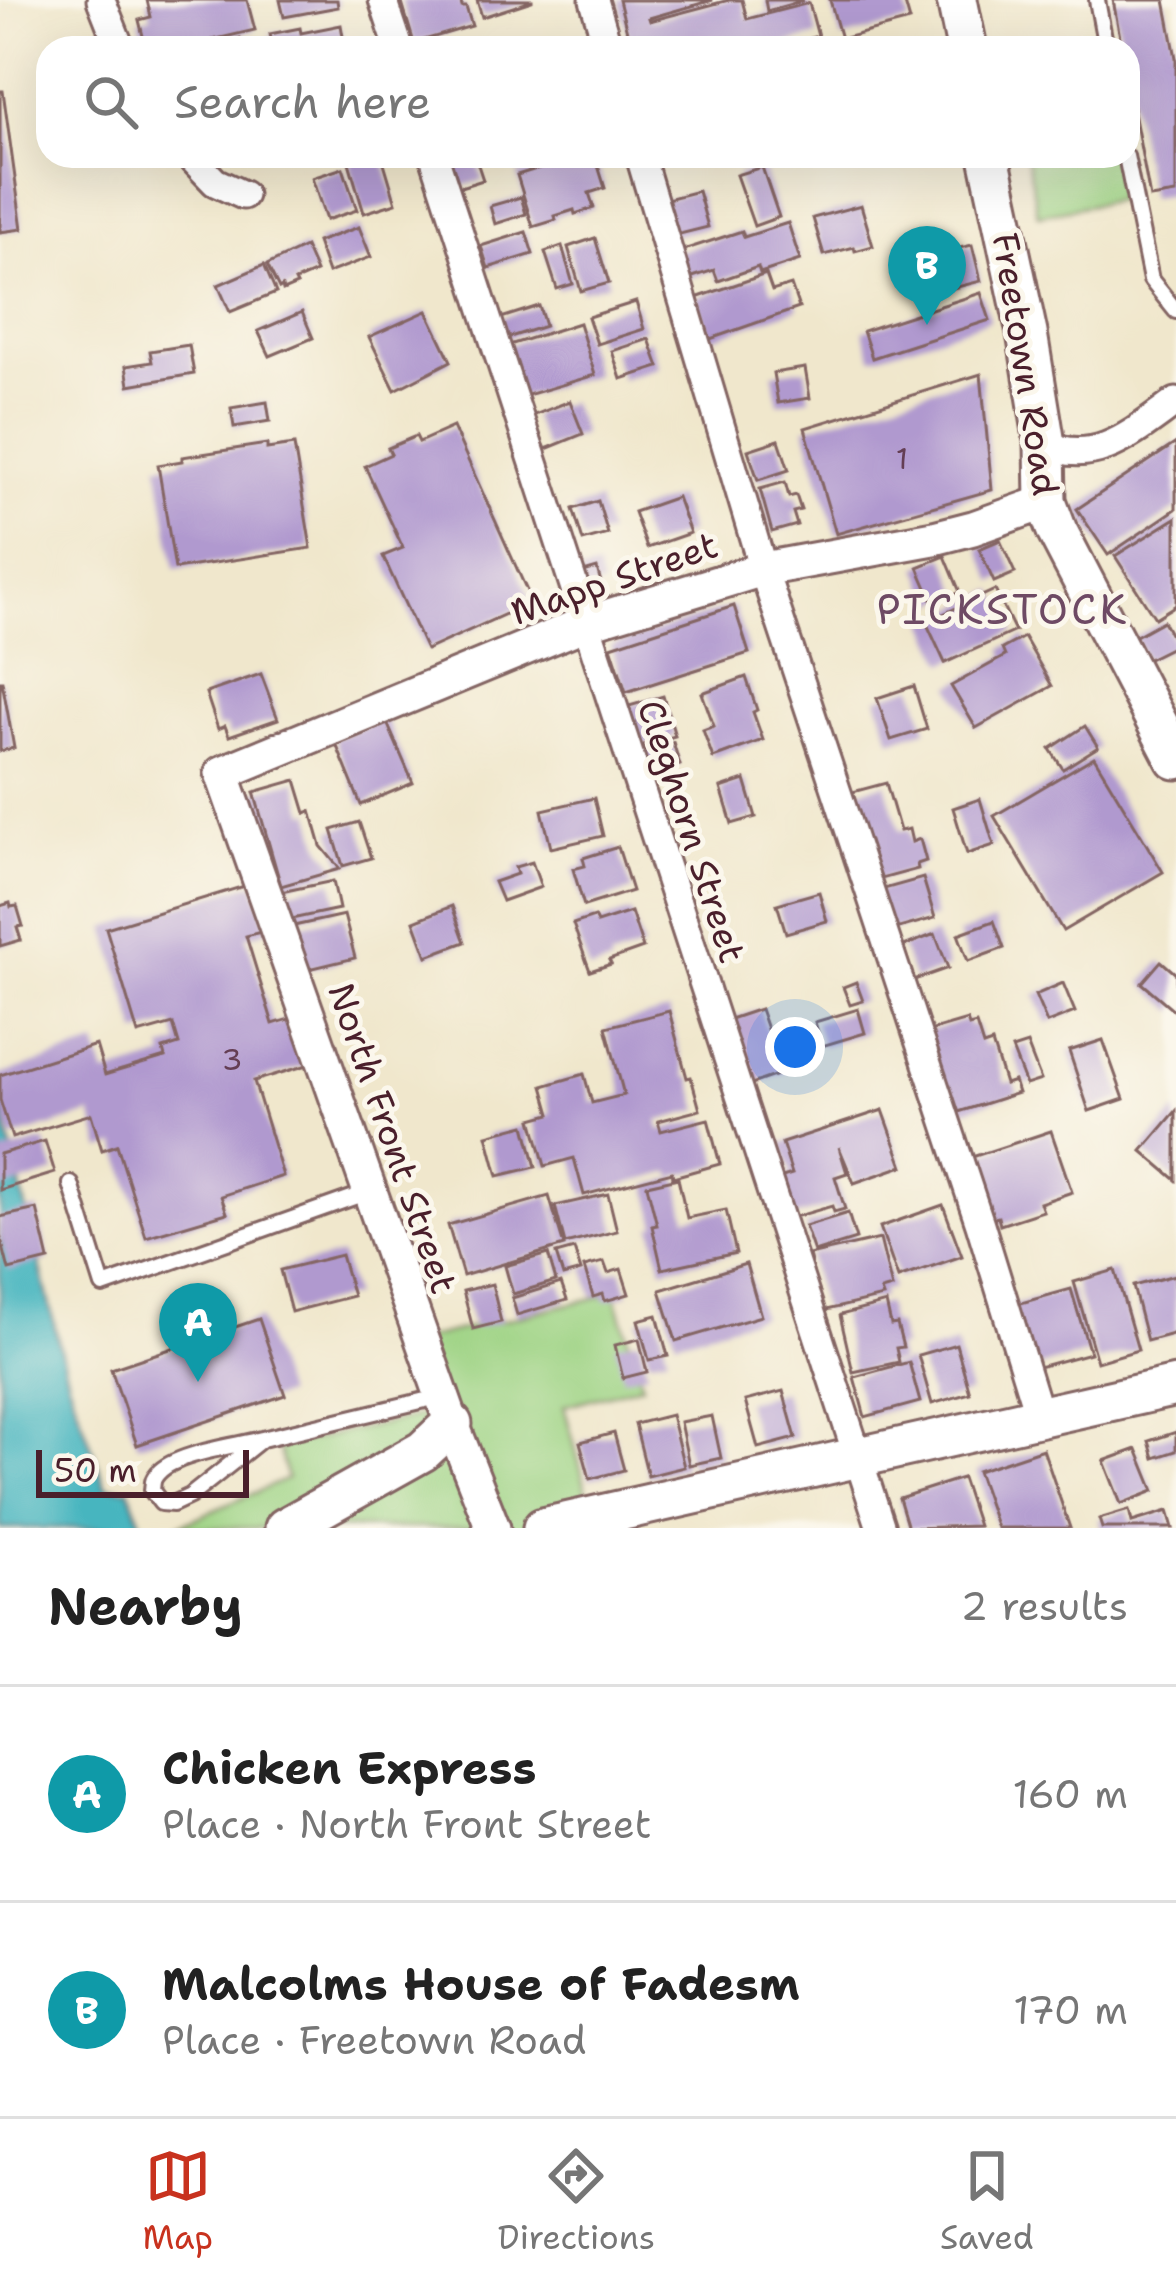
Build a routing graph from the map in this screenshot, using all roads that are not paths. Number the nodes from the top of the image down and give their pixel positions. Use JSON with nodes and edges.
{"nodes":[{"id":1,"x":101,"y":0,"type":"edge"},
{"id":2,"x":383,"y":0,"type":"edge"},
{"id":3,"x":593,"y":0,"type":"edge"},
{"id":4,"x":957,"y":0,"type":"edge"},
{"id":5,"x":1097,"y":0,"type":"edge"},
{"id":6,"x":115,"y":36,"type":"edge"},
{"id":7,"x":394,"y":36,"type":"edge"},
{"id":8,"x":604,"y":36,"type":"edge"},
{"id":9,"x":964,"y":36,"type":"edge"},
{"id":10,"x":1104,"y":36,"type":"edge"},
{"id":11,"x":202,"y":168,"type":"edge"},
{"id":12,"x":438,"y":168,"type":"edge"},
{"id":13,"x":644,"y":168,"type":"edge"},
{"id":14,"x":992,"y":168,"type":"edge"},
{"id":15,"x":1128,"y":168,"type":"edge"},
{"id":16,"x":242,"y":195,"type":"dead end"},
{"id":17,"x":1176,"y":311,"type":"edge"},
{"id":18,"x":1176,"y":402,"type":"edge"},
{"id":19,"x":1045,"y":444,"type":"junction"},
{"id":20,"x":1046,"y":502,"type":"junction"},
{"id":21,"x":763,"y":568,"type":"junction"},
{"id":22,"x":586,"y":623,"type":"junction"},
{"id":23,"x":1176,"y":759,"type":"edge"},
{"id":24,"x":222,"y":773,"type":"joint"},
{"id":25,"x":70,"y":1184,"type":"dead end"},
{"id":26,"x":356,"y":1196,"type":"dead end"},
{"id":27,"x":1176,"y":1386,"type":"edge"},
{"id":28,"x":447,"y":1410,"type":"junction"},
{"id":29,"x":1039,"y":1416,"type":"junction"},
{"id":30,"x":262,"y":1439,"type":"junction"},
{"id":31,"x":858,"y":1456,"type":"junction"},
{"id":32,"x":285,"y":1528,"type":"edge"},
{"id":33,"x":493,"y":1528,"type":"edge"},
{"id":34,"x":543,"y":1528,"type":"edge"},
{"id":35,"x":881,"y":1528,"type":"edge"}],
"edges":[{"from":1,"to":6,"type":"street"},
{"from":2,"to":7,"type":"street"},
{"from":3,"to":8,"type":"street"},
{"from":4,"to":9,"type":"main road"},
{"from":5,"to":10,"type":"lane"},
{"from":11,"to":16,"type":"street"},
{"from":12,"to":22,"type":"street","name":"Cleghorn Street"},
{"from":13,"to":21,"type":"street"},
{"from":14,"to":19,"type":"main road","name":"Freetown Road"},
{"from":15,"to":17,"type":"lane"},
{"from":18,"to":19,"type":"street"},
{"from":19,"to":20,"type":"main road","name":"Freetown Road"},
{"from":20,"to":21,"type":"street","name":"Mapp Street"},
{"from":20,"to":23,"type":"main road","name":"Freetown Road"},
{"from":21,"to":22,"type":"street","name":"Mapp Street"},
{"from":21,"to":29,"type":"street"},
{"from":22,"to":24,"type":"street","name":"Mapp Street"},
{"from":22,"to":31,"type":"street","name":"Cleghorn Street"},
{"from":24,"to":28,"type":"street","name":"North Front Street"},
{"from":25,"to":26,"type":"lane"},
{"from":27,"to":29,"type":"main road"},
{"from":28,"to":30,"type":"lane"},
{"from":28,"to":32,"type":"main road"},
{"from":28,"to":33,"type":"street","name":"North Front Street"},
{"from":29,"to":31,"type":"main road"},
{"from":30,"to":30,"type":"lane"},
{"from":31,"to":34,"type":"main road"},
{"from":31,"to":35,"type":"street","name":"Cleghorn Street"}]}
